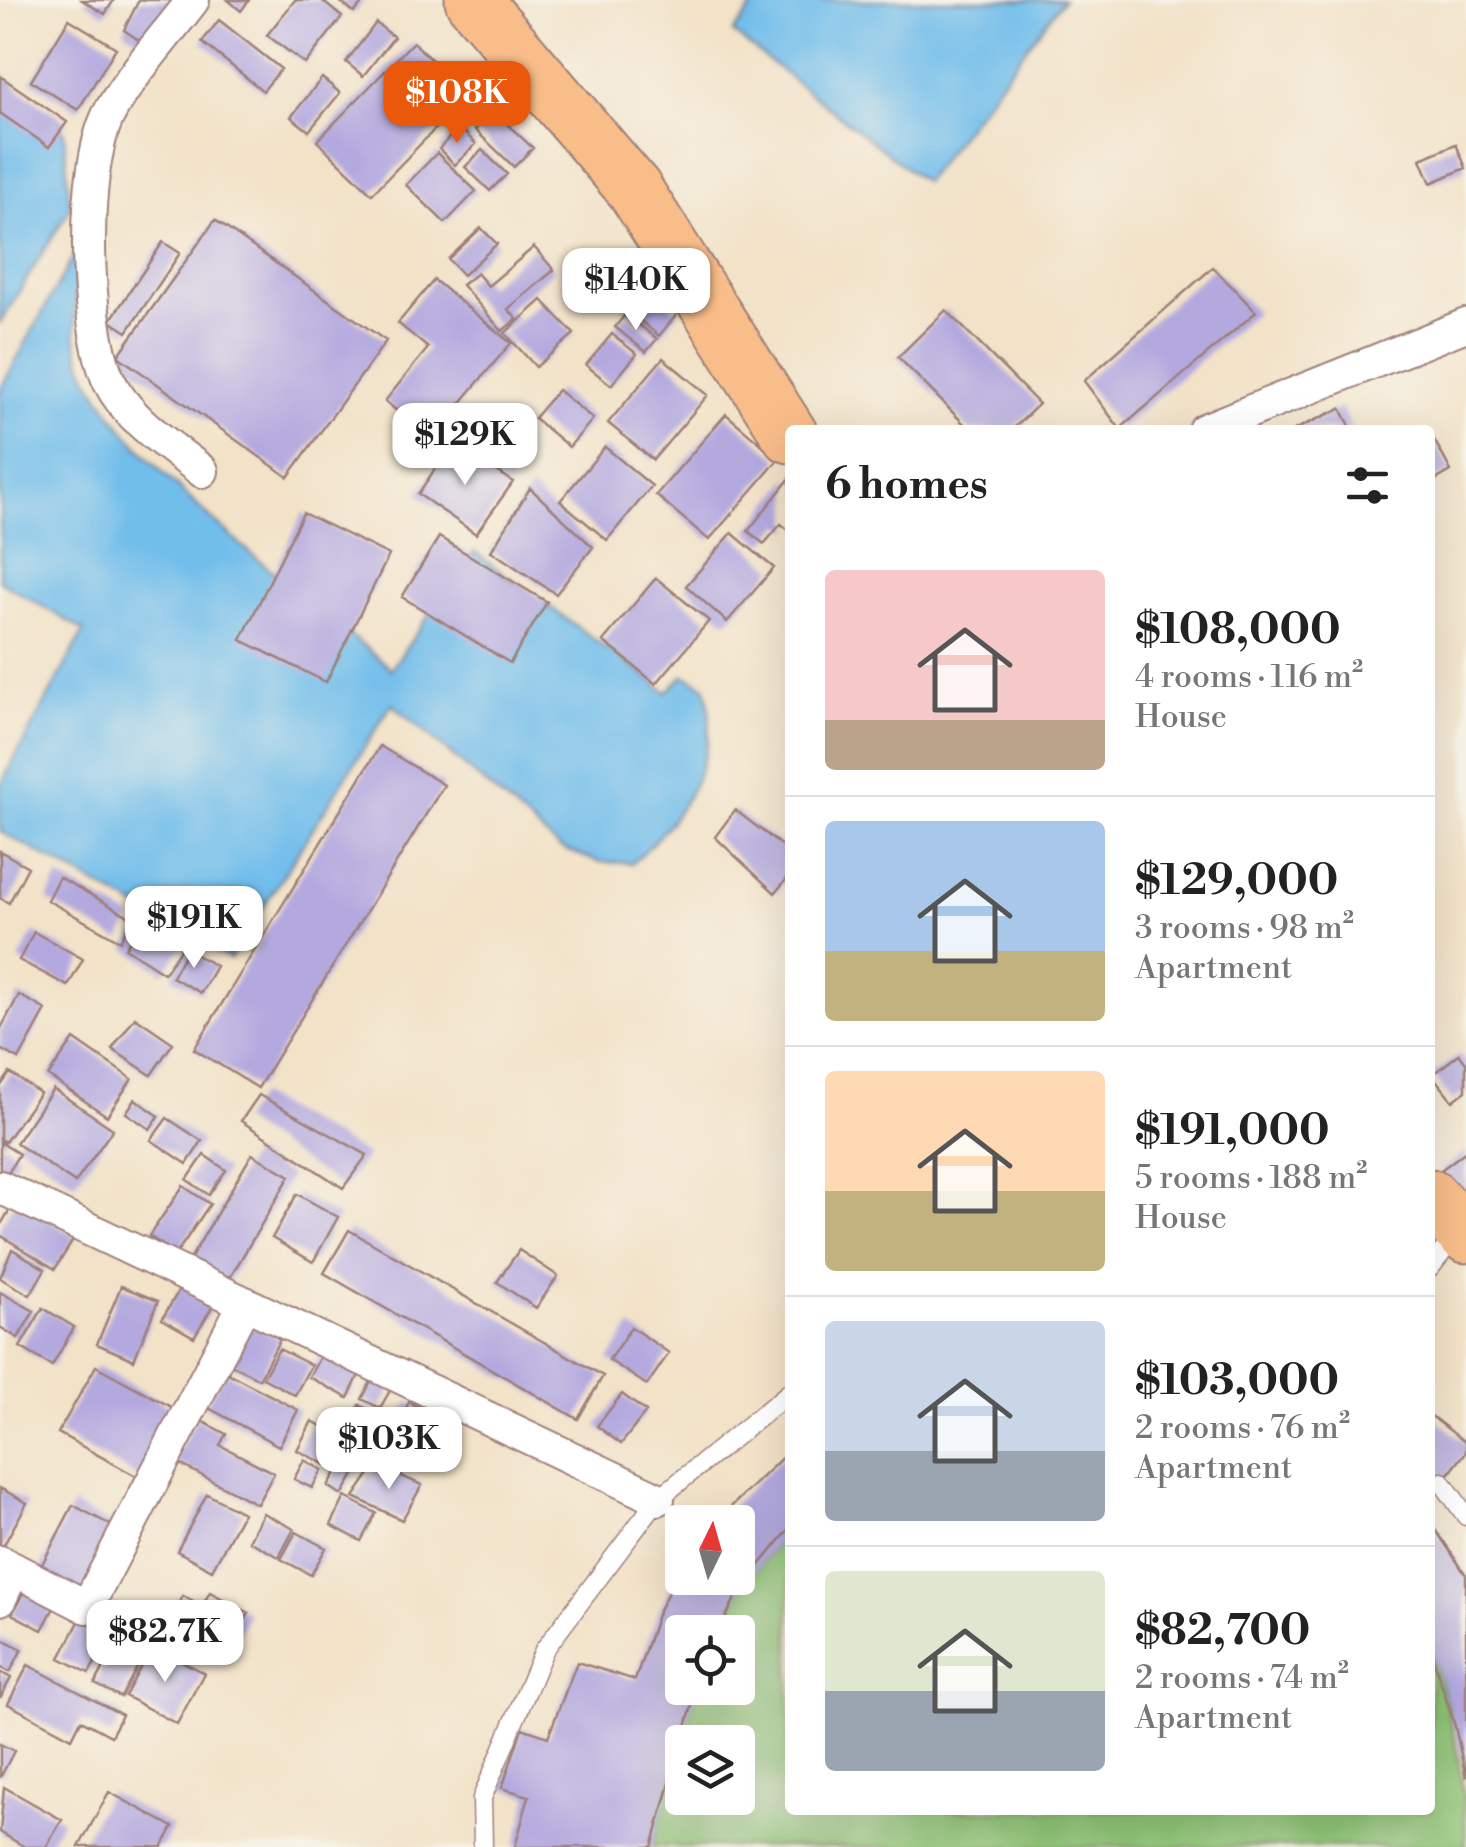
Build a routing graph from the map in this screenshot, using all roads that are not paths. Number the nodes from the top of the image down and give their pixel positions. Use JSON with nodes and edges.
{"nodes":[{"id":1,"x":194,"y":0,"type":"edge"},
{"id":2,"x":473,"y":0,"type":"edge"},
{"id":3,"x":1466,"y":325,"type":"edge"},
{"id":4,"x":1216,"y":425,"type":"edge"},
{"id":5,"x":785,"y":427,"type":"edge"},
{"id":6,"x":202,"y":471,"type":"dead end"},
{"id":7,"x":2,"y":1191,"type":"edge"},
{"id":8,"x":246,"y":1303,"type":"junction"},
{"id":9,"x":785,"y":1396,"type":"edge"},
{"id":10,"x":1442,"y":1482,"type":"dead end"},
{"id":11,"x":658,"y":1499,"type":"junction"},
{"id":12,"x":1466,"y":1516,"type":"edge"},
{"id":13,"x":5,"y":1577,"type":"edge"},
{"id":14,"x":483,"y":1847,"type":"edge"}],
"edges":[{"from":1,"to":6,"type":"street"},
{"from":2,"to":5,"type":"highway"},
{"from":3,"to":4,"type":"street"},
{"from":7,"to":8,"type":"street"},
{"from":8,"to":11,"type":"street"},
{"from":8,"to":13,"type":"street"},
{"from":9,"to":11,"type":"lane"},
{"from":10,"to":12,"type":"lane"},
{"from":11,"to":14,"type":"lane"}]}
